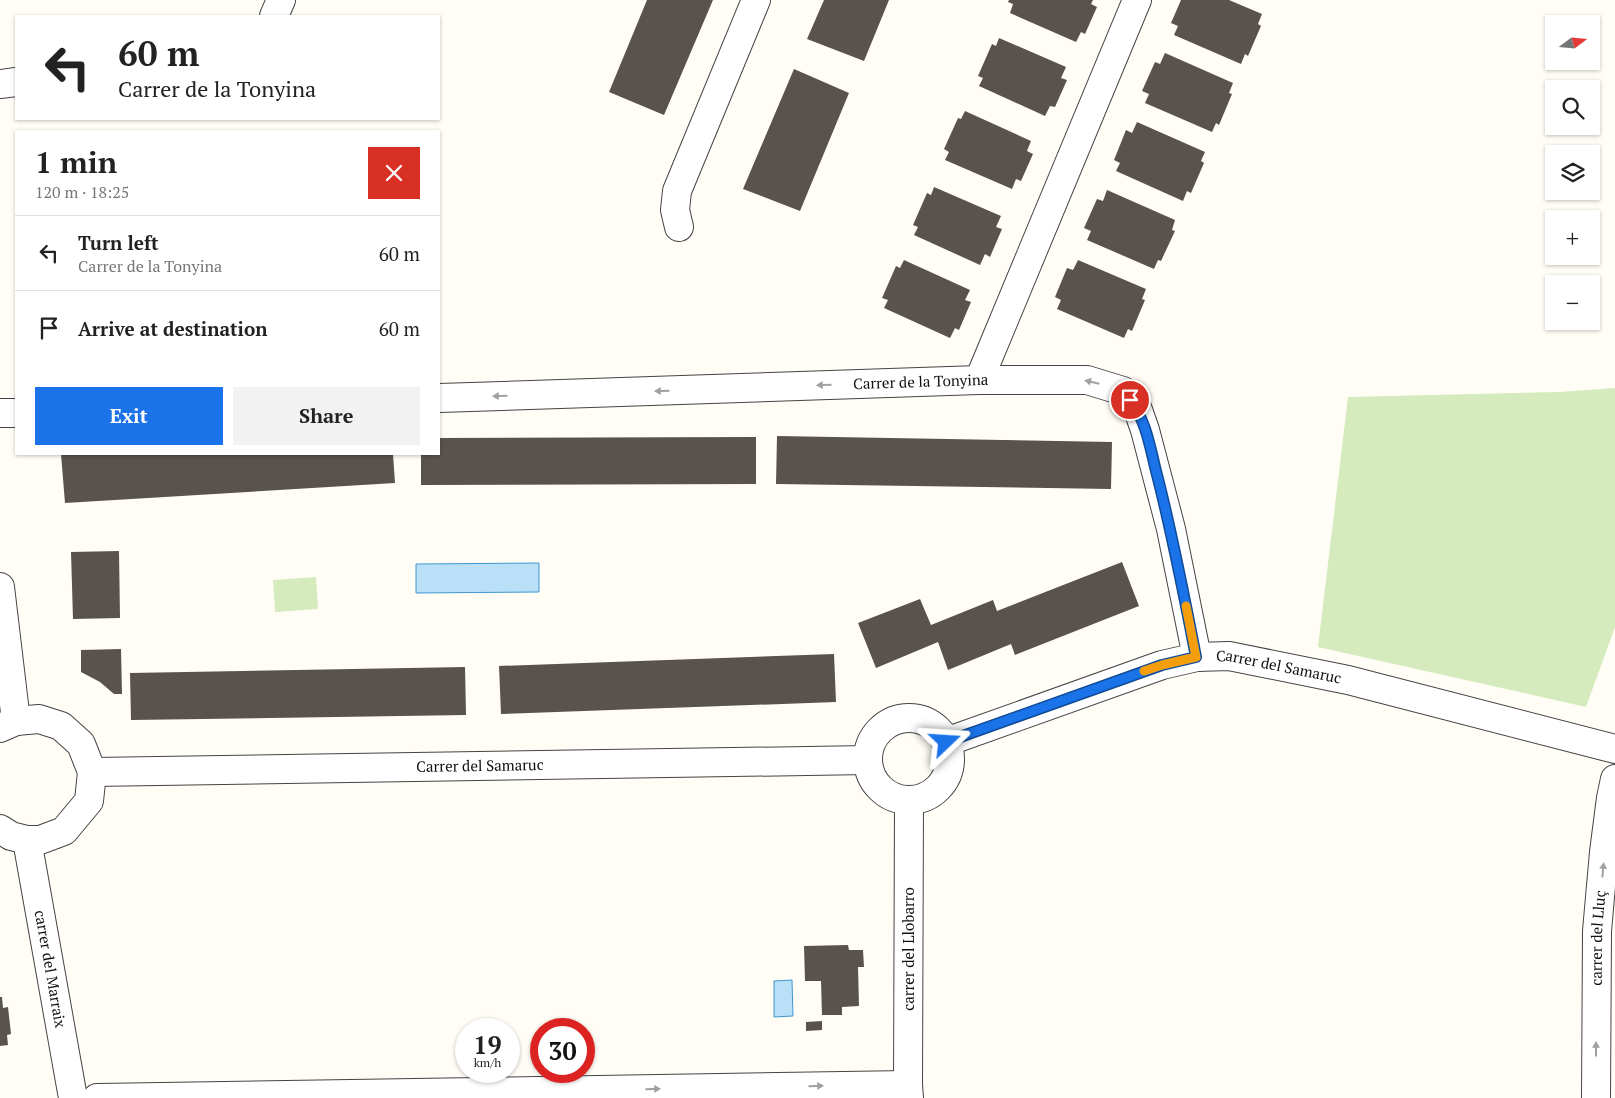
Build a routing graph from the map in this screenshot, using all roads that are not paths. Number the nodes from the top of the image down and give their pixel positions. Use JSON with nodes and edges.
{"nodes":[{"id":1,"x":281,"y":0,"type":"edge"},
{"id":2,"x":756,"y":0,"type":"edge"},
{"id":3,"x":1138,"y":0,"type":"edge"},
{"id":4,"x":274,"y":15,"type":"edge"},
{"id":5,"x":15,"y":82,"type":"edge"},
{"id":6,"x":0,"y":84,"type":"edge"},
{"id":7,"x":679,"y":227,"type":"dead end"},
{"id":8,"x":980,"y":380,"type":"junction"},
{"id":9,"x":440,"y":398,"type":"edge"},
{"id":10,"x":15,"y":412,"type":"edge"},
{"id":11,"x":0,"y":413,"type":"edge"},
{"id":12,"x":0,"y":587,"type":"edge"},
{"id":13,"x":1196,"y":657,"type":"junction"},
{"id":14,"x":8,"y":724,"type":"edge"},
{"id":15,"x":946,"y":742,"type":"junction"},
{"id":16,"x":1615,"y":749,"type":"edge"},
{"id":17,"x":868,"y":760,"type":"junction"},
{"id":18,"x":92,"y":772,"type":"junction"},
{"id":19,"x":1615,"y":779,"type":"edge"},
{"id":20,"x":909,"y":801,"type":"junction"},
{"id":21,"x":0,"y":829,"type":"edge"},
{"id":22,"x":27,"y":840,"type":"junction"},
{"id":23,"x":909,"y":1091,"type":"edge"},
{"id":24,"x":73,"y":1098,"type":"edge"},
{"id":25,"x":97,"y":1098,"type":"edge"},
{"id":26,"x":1596,"y":1098,"type":"edge"}],
"edges":[{"from":1,"to":4,"type":"street"},
{"from":2,"to":7,"type":"street"},
{"from":3,"to":8,"type":"street"},
{"from":5,"to":6,"type":"street"},
{"from":8,"to":9,"type":"street","name":"Carrer de la Tonyina","one_way":true},
{"from":13,"to":8,"type":"street","name":"Carrer de la Tonyina","one_way":true},
{"from":10,"to":11,"type":"street"},
{"from":12,"to":14,"type":"street"},
{"from":13,"to":15,"type":"street","name":"Carrer del Samaruc"},
{"from":13,"to":16,"type":"street","name":"Carrer del Samaruc"},
{"from":14,"to":18,"type":"street"},
{"from":15,"to":17,"type":"street"},
{"from":15,"to":20,"type":"street"},
{"from":17,"to":18,"type":"street","name":"Carrer del Samaruc"},
{"from":17,"to":20,"type":"street"},
{"from":18,"to":22,"type":"street"},
{"from":26,"to":19,"type":"street","name":"carrer del Lluç","one_way":true},
{"from":20,"to":23,"type":"street","name":"carrer del Llobarro"},
{"from":21,"to":22,"type":"street"},
{"from":22,"to":24,"type":"street","name":"carrer del Marraix"},
{"from":25,"to":23,"type":"street","one_way":true}]}
